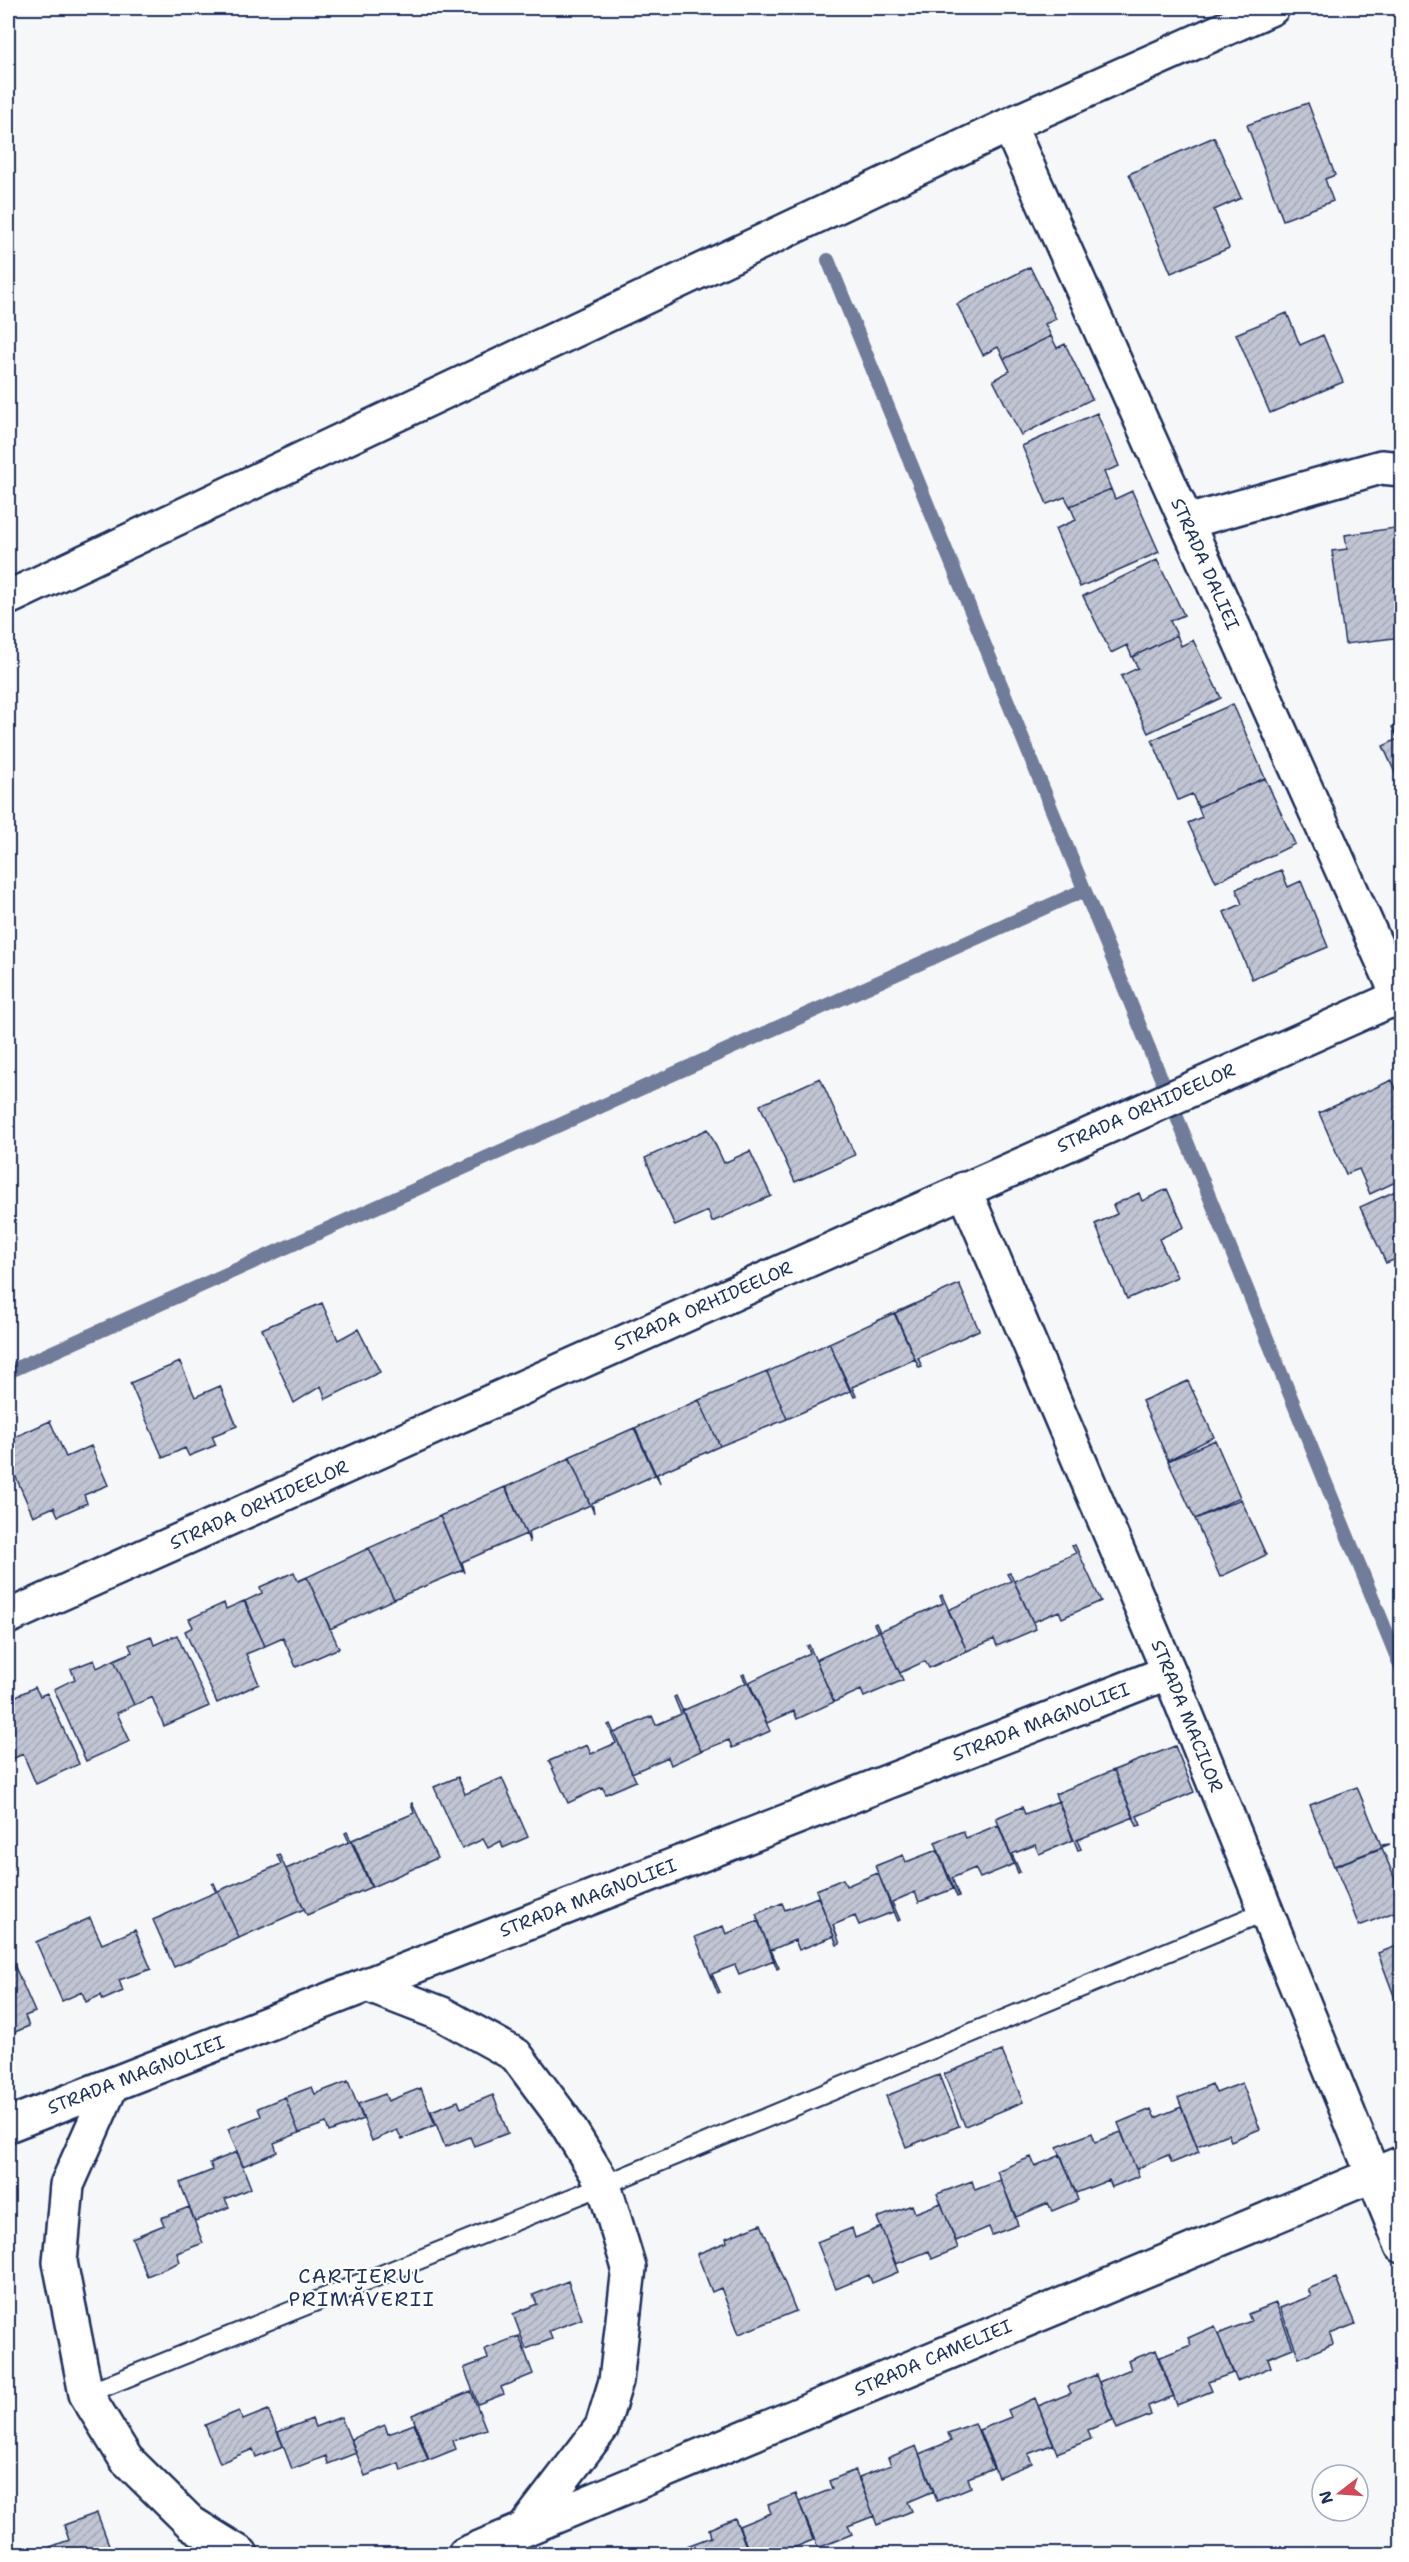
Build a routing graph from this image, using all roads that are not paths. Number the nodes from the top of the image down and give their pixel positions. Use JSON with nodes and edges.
{"nodes":[{"id":1,"x":1272,"y":8,"type":"edge"},
{"id":2,"x":1009,"y":125,"type":"junction"},
{"id":3,"x":1401,"y":469,"type":"edge"},
{"id":4,"x":1186,"y":522,"type":"junction"},
{"id":5,"x":8,"y":598,"type":"edge"},
{"id":6,"x":1400,"y":1000,"type":"edge"},
{"id":7,"x":964,"y":1189,"type":"junction"},
{"id":8,"x":8,"y":1617,"type":"edge"},
{"id":9,"x":1169,"y":1672,"type":"junction"},
{"id":10,"x":1266,"y":1911,"type":"junction"},
{"id":11,"x":367,"y":1985,"type":"junction"},
{"id":12,"x":111,"y":2086,"type":"junction"},
{"id":13,"x":8,"y":2125,"type":"edge"},
{"id":14,"x":1387,"y":2168,"type":"edge"},
{"id":15,"x":604,"y":2185,"type":"junction"},
{"id":16,"x":1401,"y":2246,"type":"edge"},
{"id":17,"x":86,"y":2394,"type":"junction"},
{"id":18,"x":523,"y":2531,"type":"junction"},
{"id":19,"x":241,"y":2554,"type":"edge"},
{"id":20,"x":465,"y":2554,"type":"edge"}],
"edges":[{"from":1,"to":2,"type":"street"},
{"from":2,"to":4,"type":"street","name":"STRADA DALIEI"},
{"from":2,"to":5,"type":"street"},
{"from":3,"to":4,"type":"street"},
{"from":4,"to":6,"type":"street","name":"STRADA DALIEI"},
{"from":6,"to":7,"type":"street","name":"STRADA ORHIDEELOR"},
{"from":7,"to":8,"type":"street","name":"STRADA ORHIDEELOR"},
{"from":7,"to":9,"type":"street","name":"STRADA MACILOR"},
{"from":9,"to":10,"type":"street","name":"STRADA MACILOR"},
{"from":9,"to":11,"type":"street","name":"STRADA MAGNOLIEI"},
{"from":10,"to":14,"type":"street","name":"STRADA MACILOR"},
{"from":10,"to":15,"type":"lane"},
{"from":11,"to":12,"type":"street","name":"STRADA MAGNOLIEI"},
{"from":11,"to":15,"type":"street"},
{"from":12,"to":13,"type":"street","name":"STRADA MAGNOLIEI"},
{"from":12,"to":17,"type":"street"},
{"from":14,"to":16,"type":"street","name":"STRADA MACILOR"},
{"from":14,"to":18,"type":"street","name":"STRADA CAMELIEI"},
{"from":15,"to":17,"type":"lane"},
{"from":15,"to":18,"type":"street"},
{"from":17,"to":19,"type":"street"},
{"from":18,"to":20,"type":"street","name":"STRADA CAMELIEI"}]}
